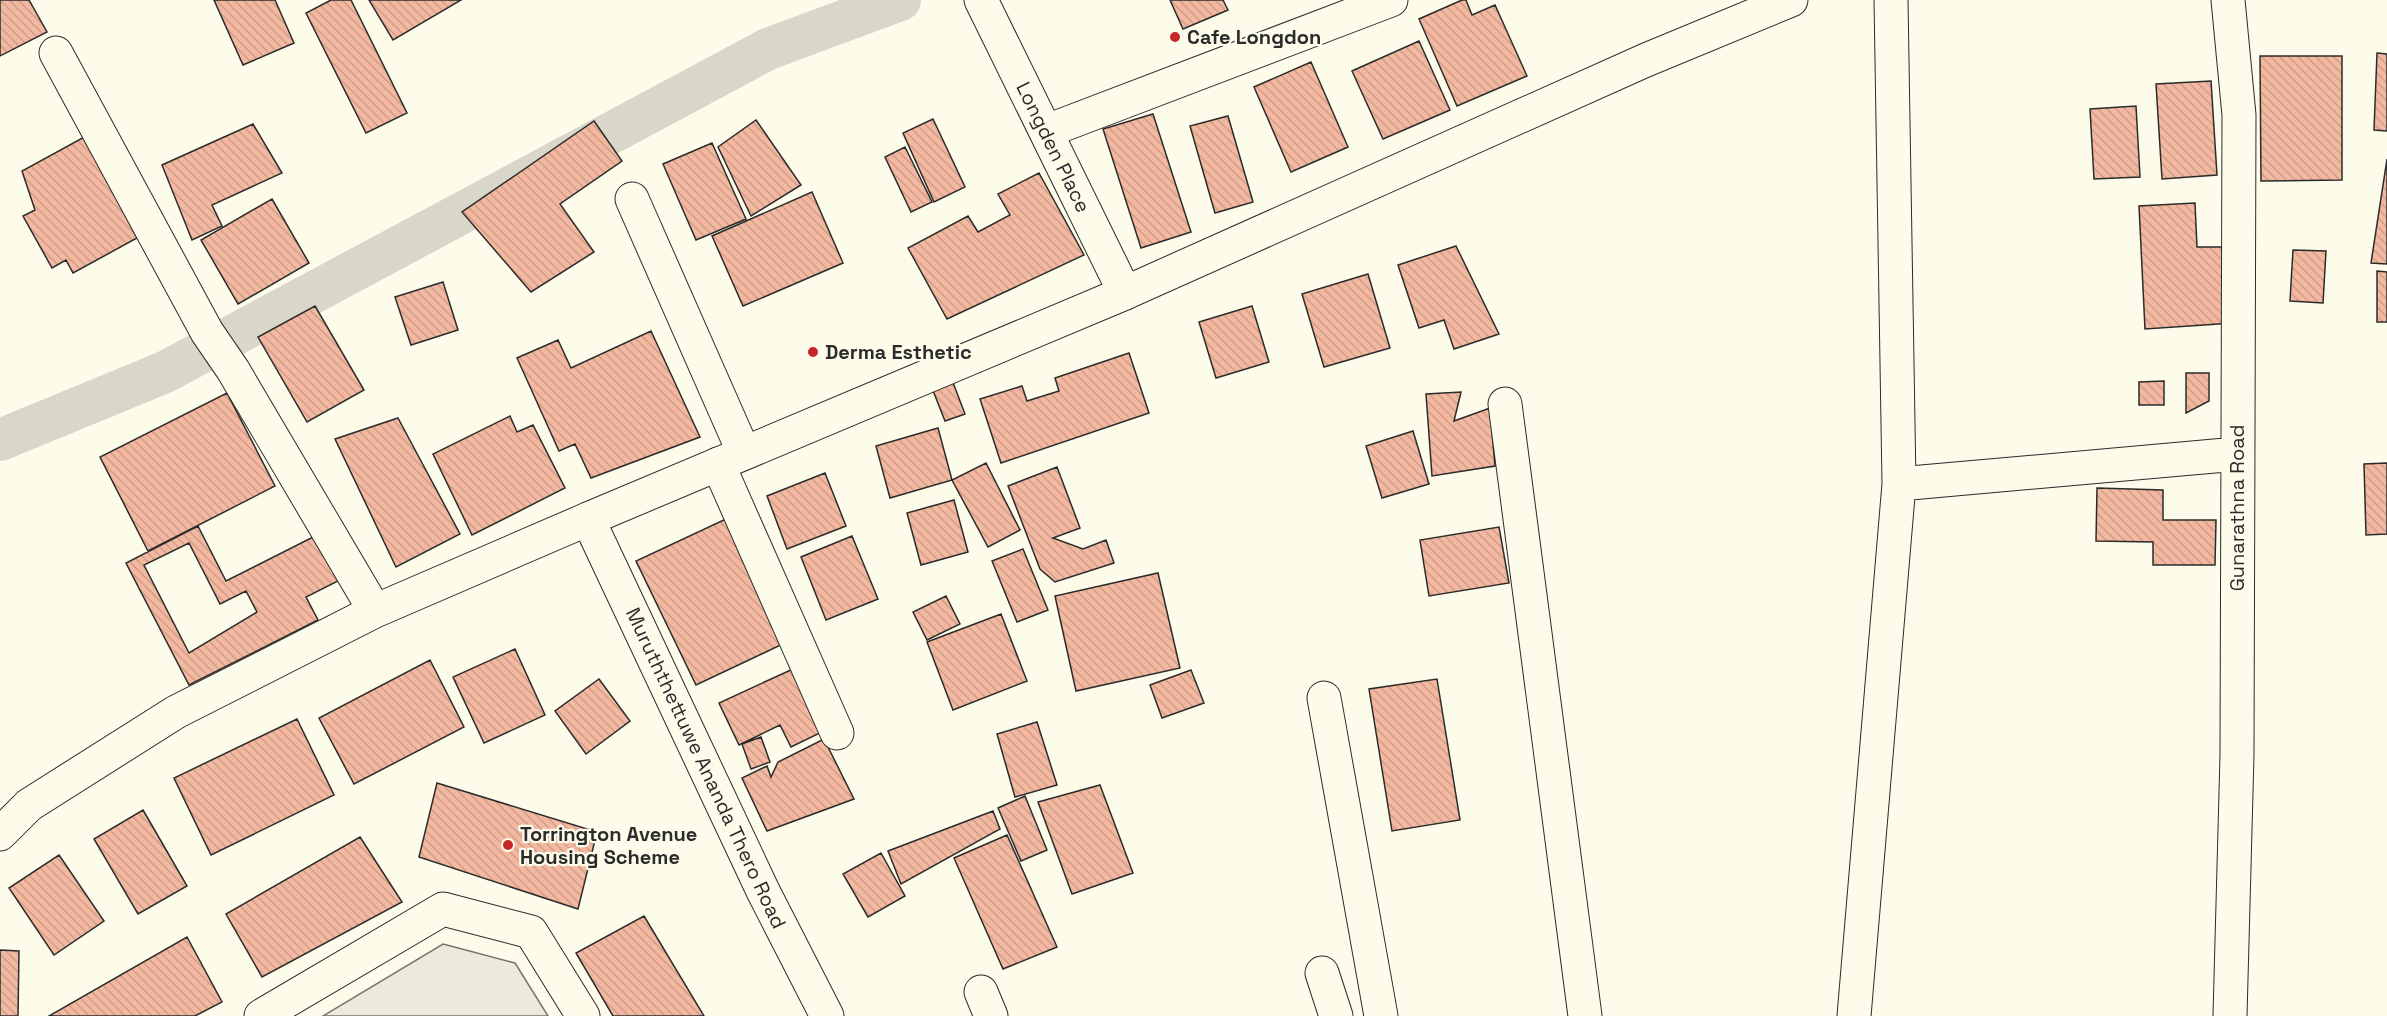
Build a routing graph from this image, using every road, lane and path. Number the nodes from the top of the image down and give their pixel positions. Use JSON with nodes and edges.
{"nodes":[{"id":1,"x":981,"y":0,"type":"edge"},
{"id":2,"x":1391,"y":0,"type":"edge"},
{"id":3,"x":1791,"y":0,"type":"edge"},
{"id":4,"x":1891,"y":0,"type":"edge"},
{"id":5,"x":2228,"y":0,"type":"edge"},
{"id":6,"x":56,"y":53,"type":"dead end"},
{"id":7,"x":1047,"y":131,"type":"junction"},
{"id":8,"x":632,"y":199,"type":"dead end"},
{"id":9,"x":1125,"y":293,"type":"junction"},
{"id":10,"x":1505,"y":404,"type":"dead end"},
{"id":11,"x":2237,"y":454,"type":"junction"},
{"id":12,"x":731,"y":458,"type":"junction"},
{"id":13,"x":1899,"y":484,"type":"junction"},
{"id":14,"x":588,"y":519,"type":"junction"},
{"id":15,"x":375,"y":611,"type":"junction"},
{"id":16,"x":1324,"y":698,"type":"dead end"},
{"id":17,"x":837,"y":733,"type":"dead end"},
{"id":18,"x":0,"y":834,"type":"edge"},
{"id":19,"x":1322,"y":973,"type":"dead end"},
{"id":20,"x":261,"y":1016,"type":"edge"},
{"id":21,"x":583,"y":1016,"type":"edge"},
{"id":22,"x":827,"y":1016,"type":"edge"},
{"id":23,"x":1336,"y":1016,"type":"edge"},
{"id":24,"x":1381,"y":1016,"type":"edge"},
{"id":25,"x":1585,"y":1016,"type":"edge"},
{"id":26,"x":1854,"y":1016,"type":"edge"},
{"id":27,"x":2230,"y":1016,"type":"edge"}],
"edges":[{"from":1,"to":7,"type":"street","name":"Longden Place"},
{"from":2,"to":7,"type":"street"},
{"from":3,"to":9,"type":"street"},
{"from":4,"to":13,"type":"street"},
{"from":5,"to":11,"type":"street","name":"Gunarathna Road"},
{"from":6,"to":15,"type":"street"},
{"from":7,"to":9,"type":"street","name":"Longden Place"},
{"from":8,"to":12,"type":"street"},
{"from":9,"to":12,"type":"street"},
{"from":10,"to":25,"type":"street"},
{"from":11,"to":13,"type":"street"},
{"from":11,"to":27,"type":"street","name":"Gunarathna Road"},
{"from":12,"to":14,"type":"street"},
{"from":12,"to":17,"type":"street"},
{"from":13,"to":26,"type":"street"},
{"from":14,"to":15,"type":"street"},
{"from":14,"to":22,"type":"street","name":"Muruththettuwe Ananda Thero Road"},
{"from":15,"to":18,"type":"street"},
{"from":16,"to":24,"type":"street"},
{"from":19,"to":23,"type":"street"},
{"from":20,"to":21,"type":"street"}]}
